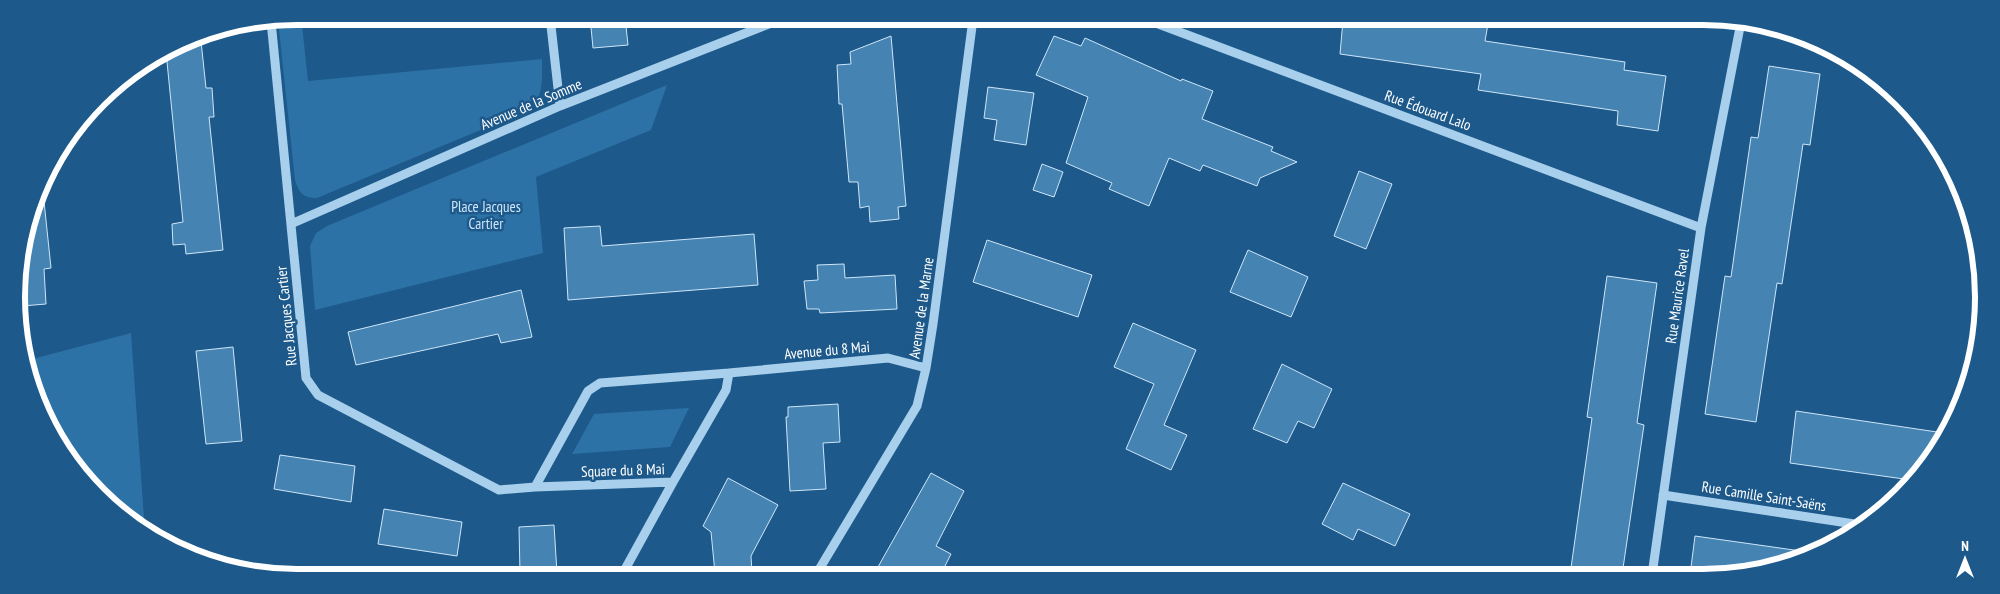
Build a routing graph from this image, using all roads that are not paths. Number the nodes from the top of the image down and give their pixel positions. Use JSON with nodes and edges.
{"nodes":[{"id":1,"x":551,"y":25,"type":"edge"},
{"id":2,"x":766,"y":25,"type":"edge"},
{"id":3,"x":972,"y":25,"type":"edge"},
{"id":4,"x":1160,"y":25,"type":"edge"},
{"id":5,"x":271,"y":26,"type":"edge"},
{"id":6,"x":1740,"y":27,"type":"edge"},
{"id":7,"x":560,"y":106,"type":"junction"},
{"id":8,"x":291,"y":224,"type":"junction"},
{"id":9,"x":1701,"y":228,"type":"junction"},
{"id":10,"x":926,"y":368,"type":"junction"},
{"id":11,"x":729,"y":373,"type":"junction"},
{"id":12,"x":673,"y":482,"type":"junction"},
{"id":13,"x":535,"y":487,"type":"junction"},
{"id":14,"x":1663,"y":495,"type":"junction"},
{"id":15,"x":1853,"y":524,"type":"edge"},
{"id":16,"x":625,"y":569,"type":"edge"},
{"id":17,"x":819,"y":569,"type":"edge"},
{"id":18,"x":1653,"y":569,"type":"edge"}],
"edges":[{"from":1,"to":7,"type":"street"},
{"from":2,"to":7,"type":"street","name":"Avenue de la Somme"},
{"from":3,"to":10,"type":"street","name":"Avenue de la Marne"},
{"from":4,"to":9,"type":"street","name":"Rue Édouard Lalo"},
{"from":5,"to":8,"type":"street","name":"Rue Jacques Cartier"},
{"from":6,"to":9,"type":"street","name":"Rue Maurice Ravel"},
{"from":7,"to":8,"type":"street","name":"Avenue de la Somme"},
{"from":8,"to":13,"type":"street","name":"Rue Jacques Cartier"},
{"from":9,"to":14,"type":"street","name":"Rue Maurice Ravel"},
{"from":10,"to":11,"type":"street","name":"Avenue du 8 Mai"},
{"from":10,"to":17,"type":"street","name":"Avenue de la Marne"},
{"from":11,"to":12,"type":"street","name":"Square du 8 Mai"},
{"from":11,"to":13,"type":"street"},
{"from":12,"to":13,"type":"street","name":"Square du 8 Mai"},
{"from":12,"to":16,"type":"street"},
{"from":14,"to":15,"type":"street","name":"Rue Camille Saint-Saëns"},
{"from":14,"to":18,"type":"street","name":"Rue Maurice Ravel"}]}
